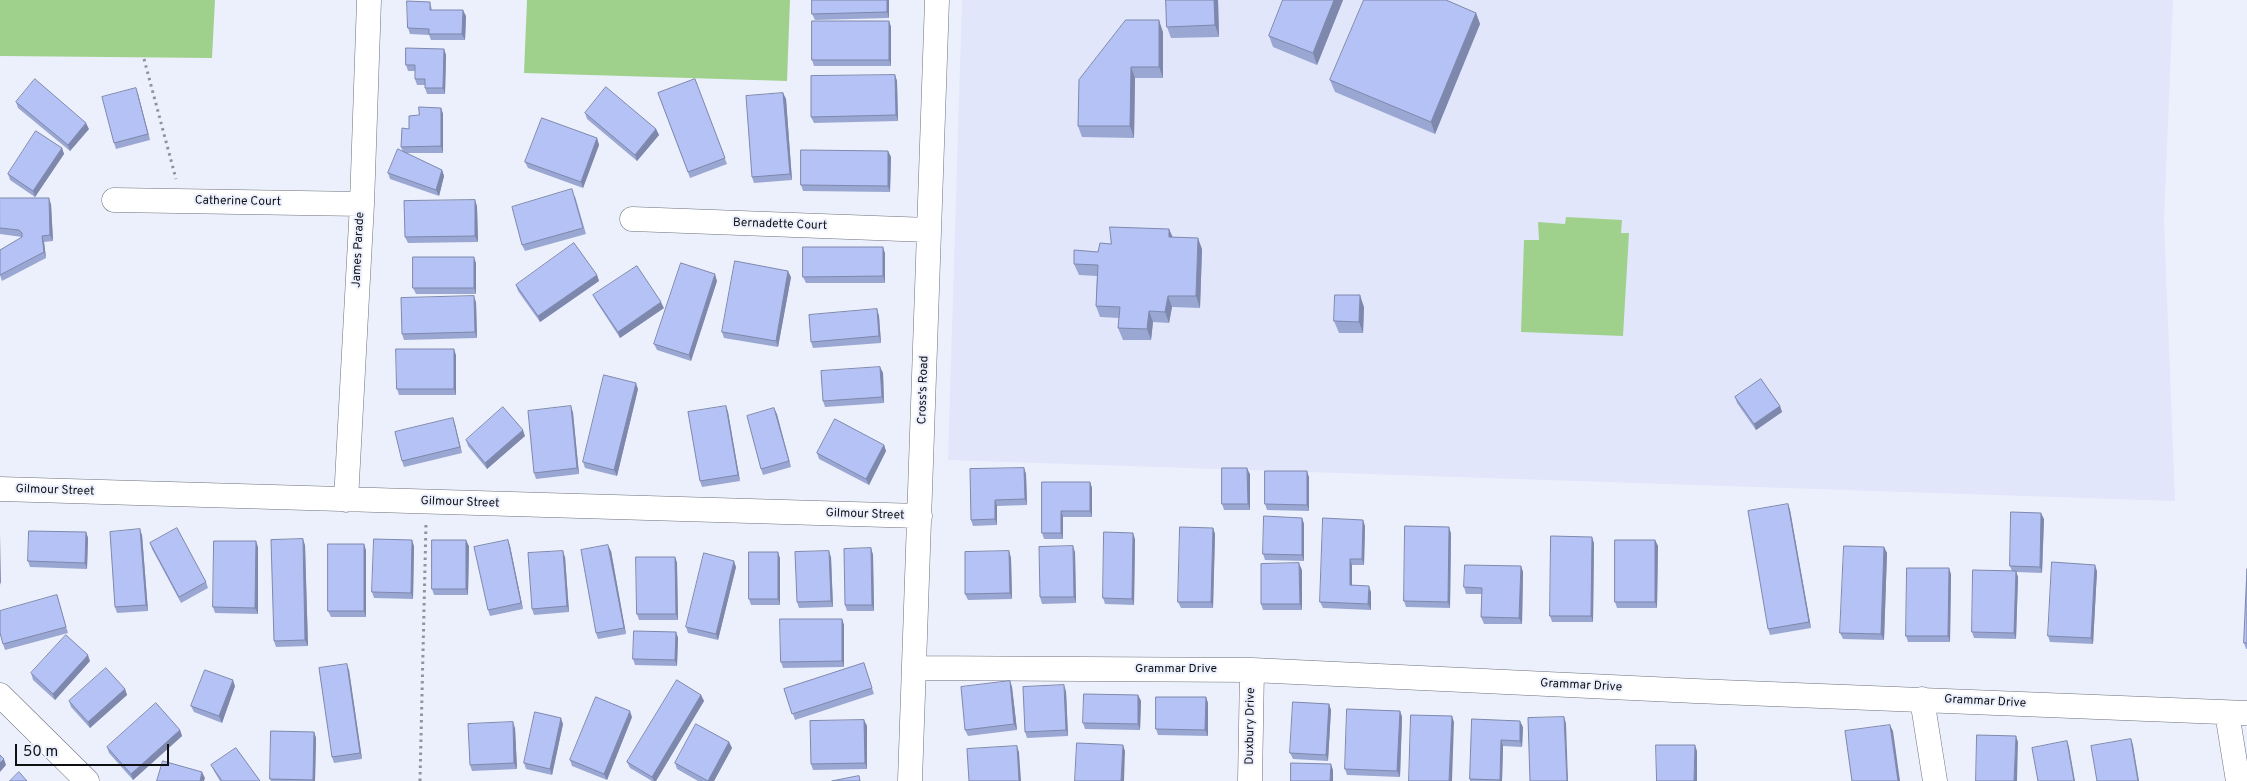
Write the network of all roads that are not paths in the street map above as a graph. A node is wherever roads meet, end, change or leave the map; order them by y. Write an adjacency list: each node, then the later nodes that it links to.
1 (370, 0): 4 (street, James Parade)
2 (937, 0): 6 (street, Cross's Road)
3 (114, 200): 4 (street, Catherine Court)
4 (362, 204): 8 (street, James Parade)
5 (632, 220): 6 (street, Bernadette Court)
6 (929, 230): 9 (street, Cross's Road)
7 (0, 489): 8 (street, Gilmour Street)
8 (346, 500): 9 (street, Gilmour Street)
9 (920, 516): 10 (street, Cross's Road)
10 (914, 668): 11 (street, Grammar Drive); 16 (street, Cross's Road)
11 (1252, 670): 13 (street, Grammar Drive); 17 (street, Duxbury Drive)
12 (0, 695): 15 (street)
13 (1922, 699): 14 (street, Grammar Drive); 18 (street)
14 (2237, 713): 19 (street)
15 (88, 781)
16 (910, 781)
17 (1250, 781)
18 (1935, 781)
19 (2238, 781)

